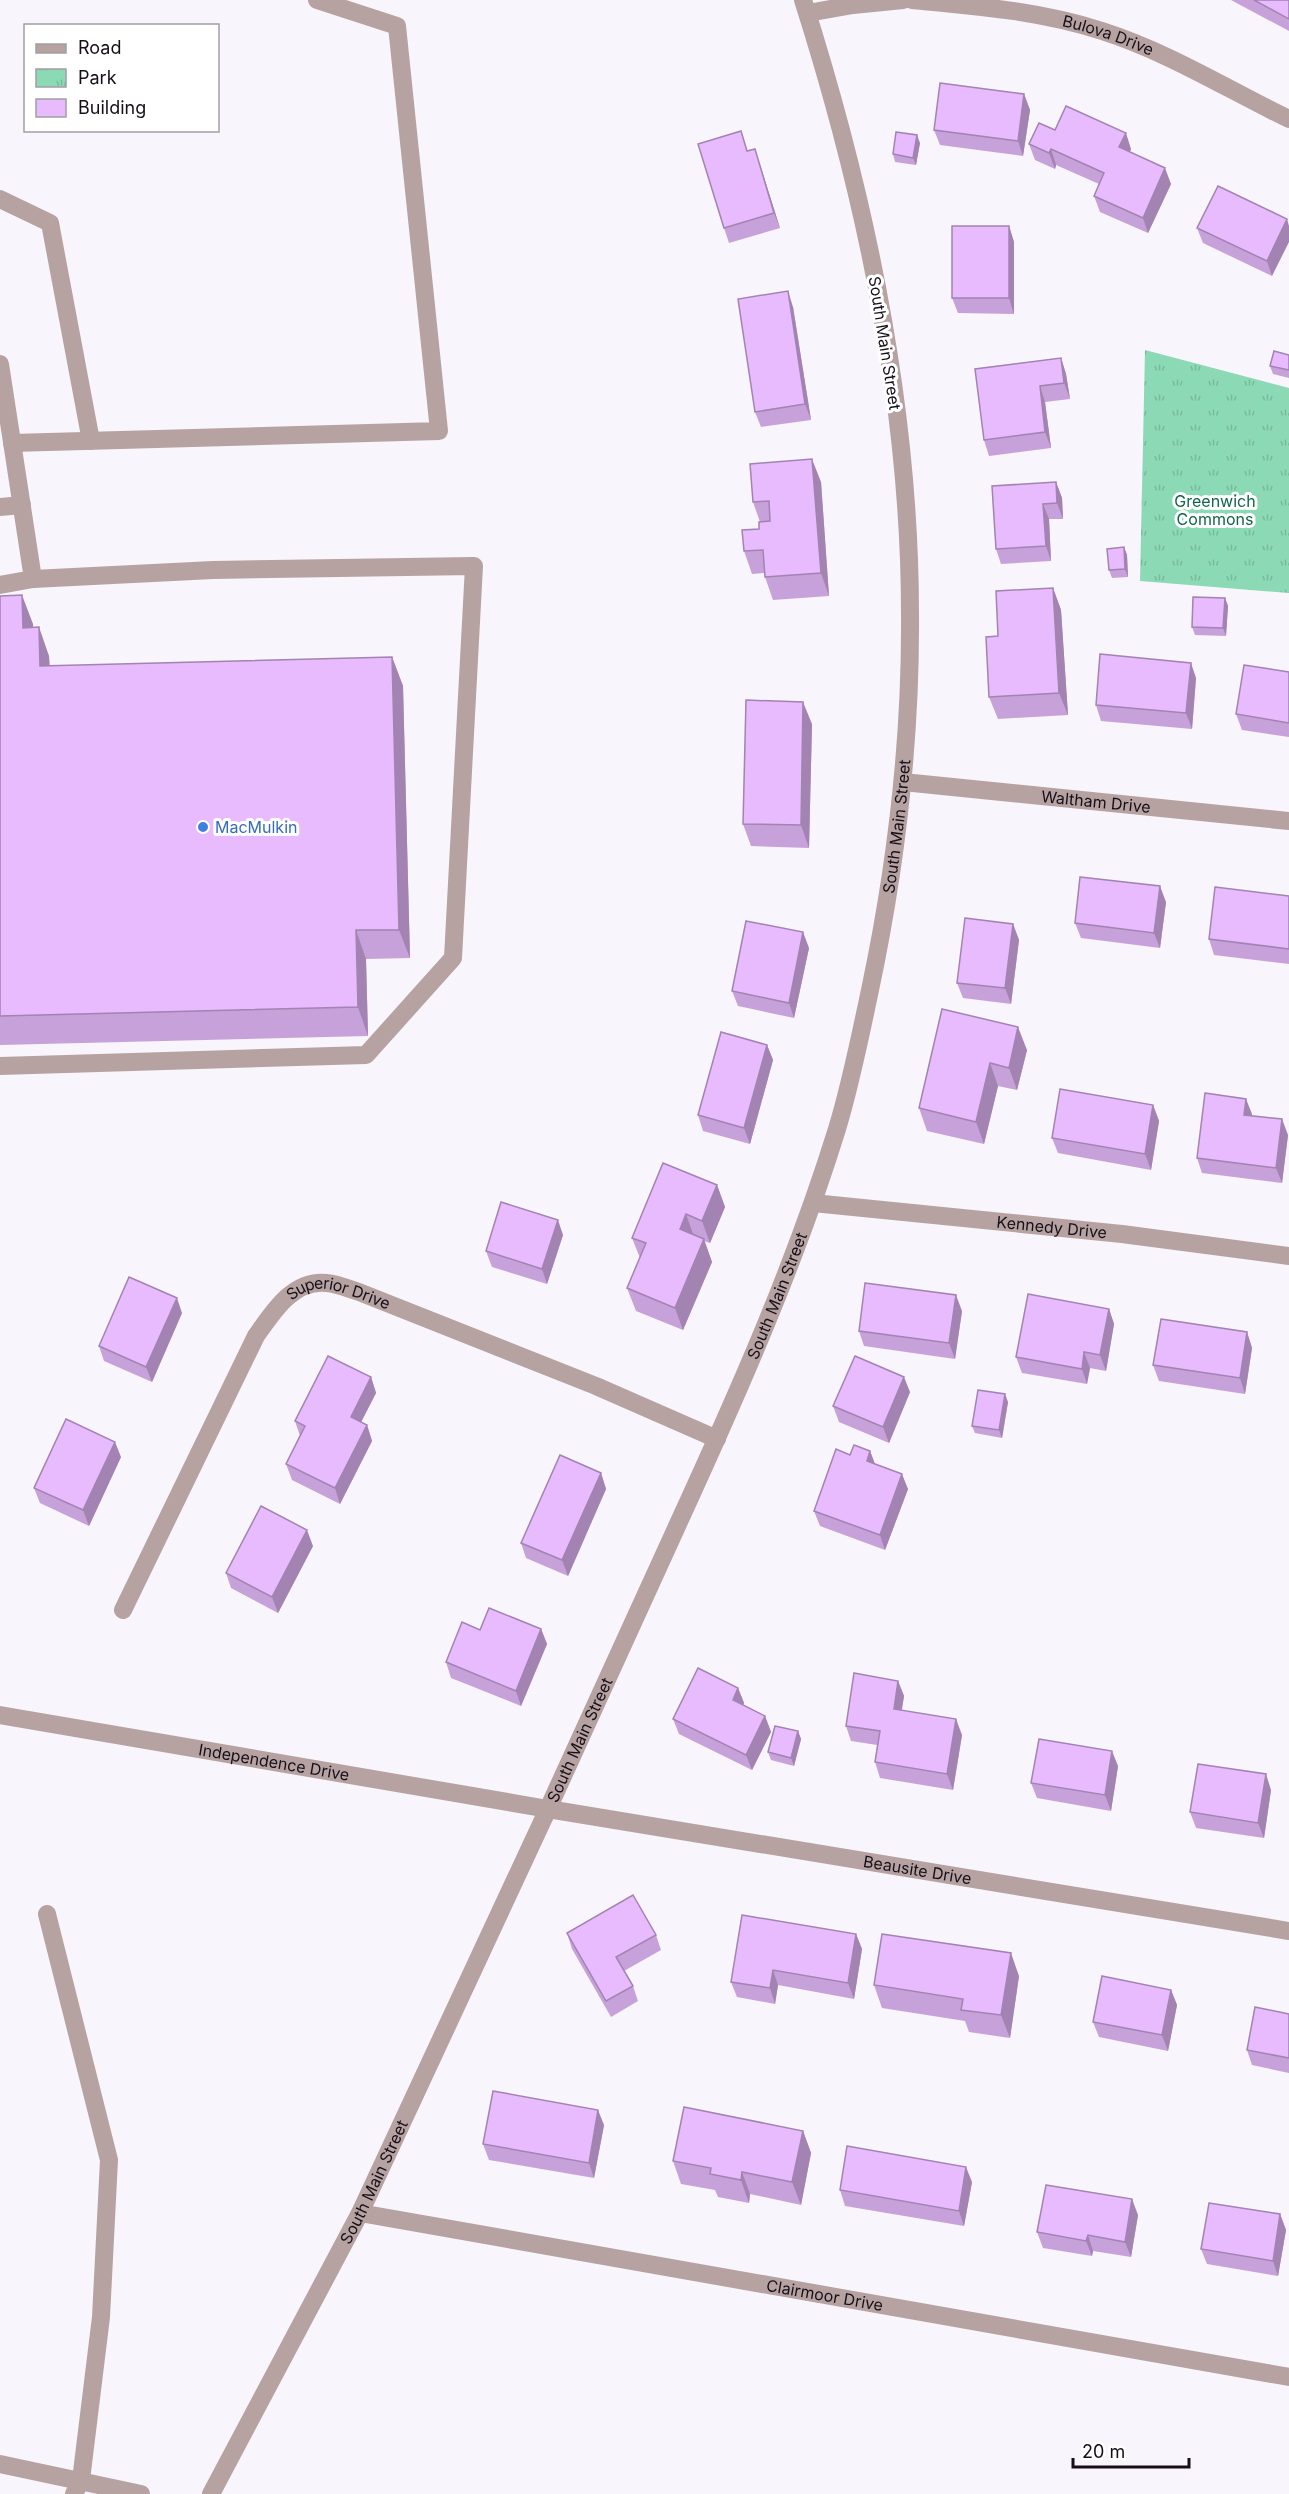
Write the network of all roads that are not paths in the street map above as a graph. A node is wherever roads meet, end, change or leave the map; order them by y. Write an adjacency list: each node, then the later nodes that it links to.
1 (317, 0): 8 (street)
2 (903, 0): 4 (street)
3 (912, 0): 5 (street, Bulova Drive)
4 (805, 7): 14 (street, South Main Street)
5 (1289, 119)
6 (0, 199): 8 (street)
7 (0, 364): 9 (street)
8 (91, 441): 9 (street)
9 (12, 443): 10 (street)
10 (22, 506): 11 (street); 12 (street)
11 (0, 507)
12 (33, 579): 13 (street); 16 (street)
13 (0, 585)
14 (903, 782): 15 (street, Waltham Drive); 17 (street, South Main Street)
15 (1289, 821)
16 (0, 1066)
17 (813, 1203): 18 (street, Kennedy Drive); 19 (street, South Main Street)
18 (1289, 1256)
19 (717, 1439): 20 (street, Superior Drive); 22 (street, South Main Street)
20 (123, 1610)
21 (0, 1715): 22 (street, Independence Drive)
22 (548, 1809): 24 (street, Beausite Drive); 25 (street, South Main Street)
23 (47, 1914): 28 (street)
24 (1289, 1931)
25 (360, 2213): 26 (street, Clairmoor Drive); 30 (street, South Main Street)
26 (1289, 2377)
27 (0, 2464): 28 (street)
28 (77, 2487): 29 (street)
29 (141, 2494)
30 (211, 2494)

